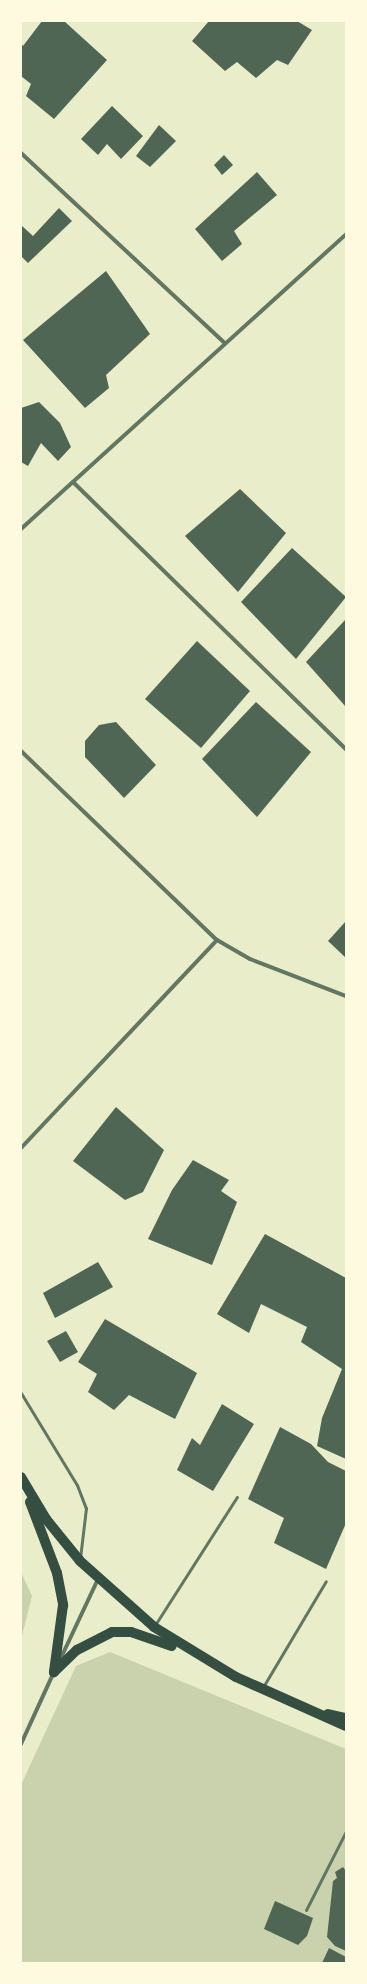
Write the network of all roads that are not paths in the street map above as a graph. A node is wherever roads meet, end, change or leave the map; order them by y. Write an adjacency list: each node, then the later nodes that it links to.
1 (21, 153): 3 (street)
2 (346, 234): 3 (street)
3 (224, 342): 4 (street)
4 (73, 482): 5 (street); 6 (street)
5 (21, 529)
6 (346, 749)
7 (21, 751): 8 (street)
8 (217, 940): 9 (street); 10 (street)
9 (346, 996)
10 (21, 1148)
11 (21, 1393): 14 (lane)
12 (21, 1478): 14 (main road); 19 (main road)
13 (237, 1498): 17 (lane)
14 (80, 1561): 15 (main road)
15 (98, 1580): 17 (main road); 19 (street)
16 (326, 1581): 20 (lane)
17 (154, 1627): 18 (main road)
18 (203, 1660): 19 (main road); 20 (main road)
19 (54, 1672): 24 (street)
20 (263, 1688): 21 (main road)
21 (302, 1709): 22 (main road); 23 (main road)
22 (346, 1718)
23 (346, 1726)
24 (21, 1744)
25 (346, 1831): 26 (lane)
26 (306, 1910)

